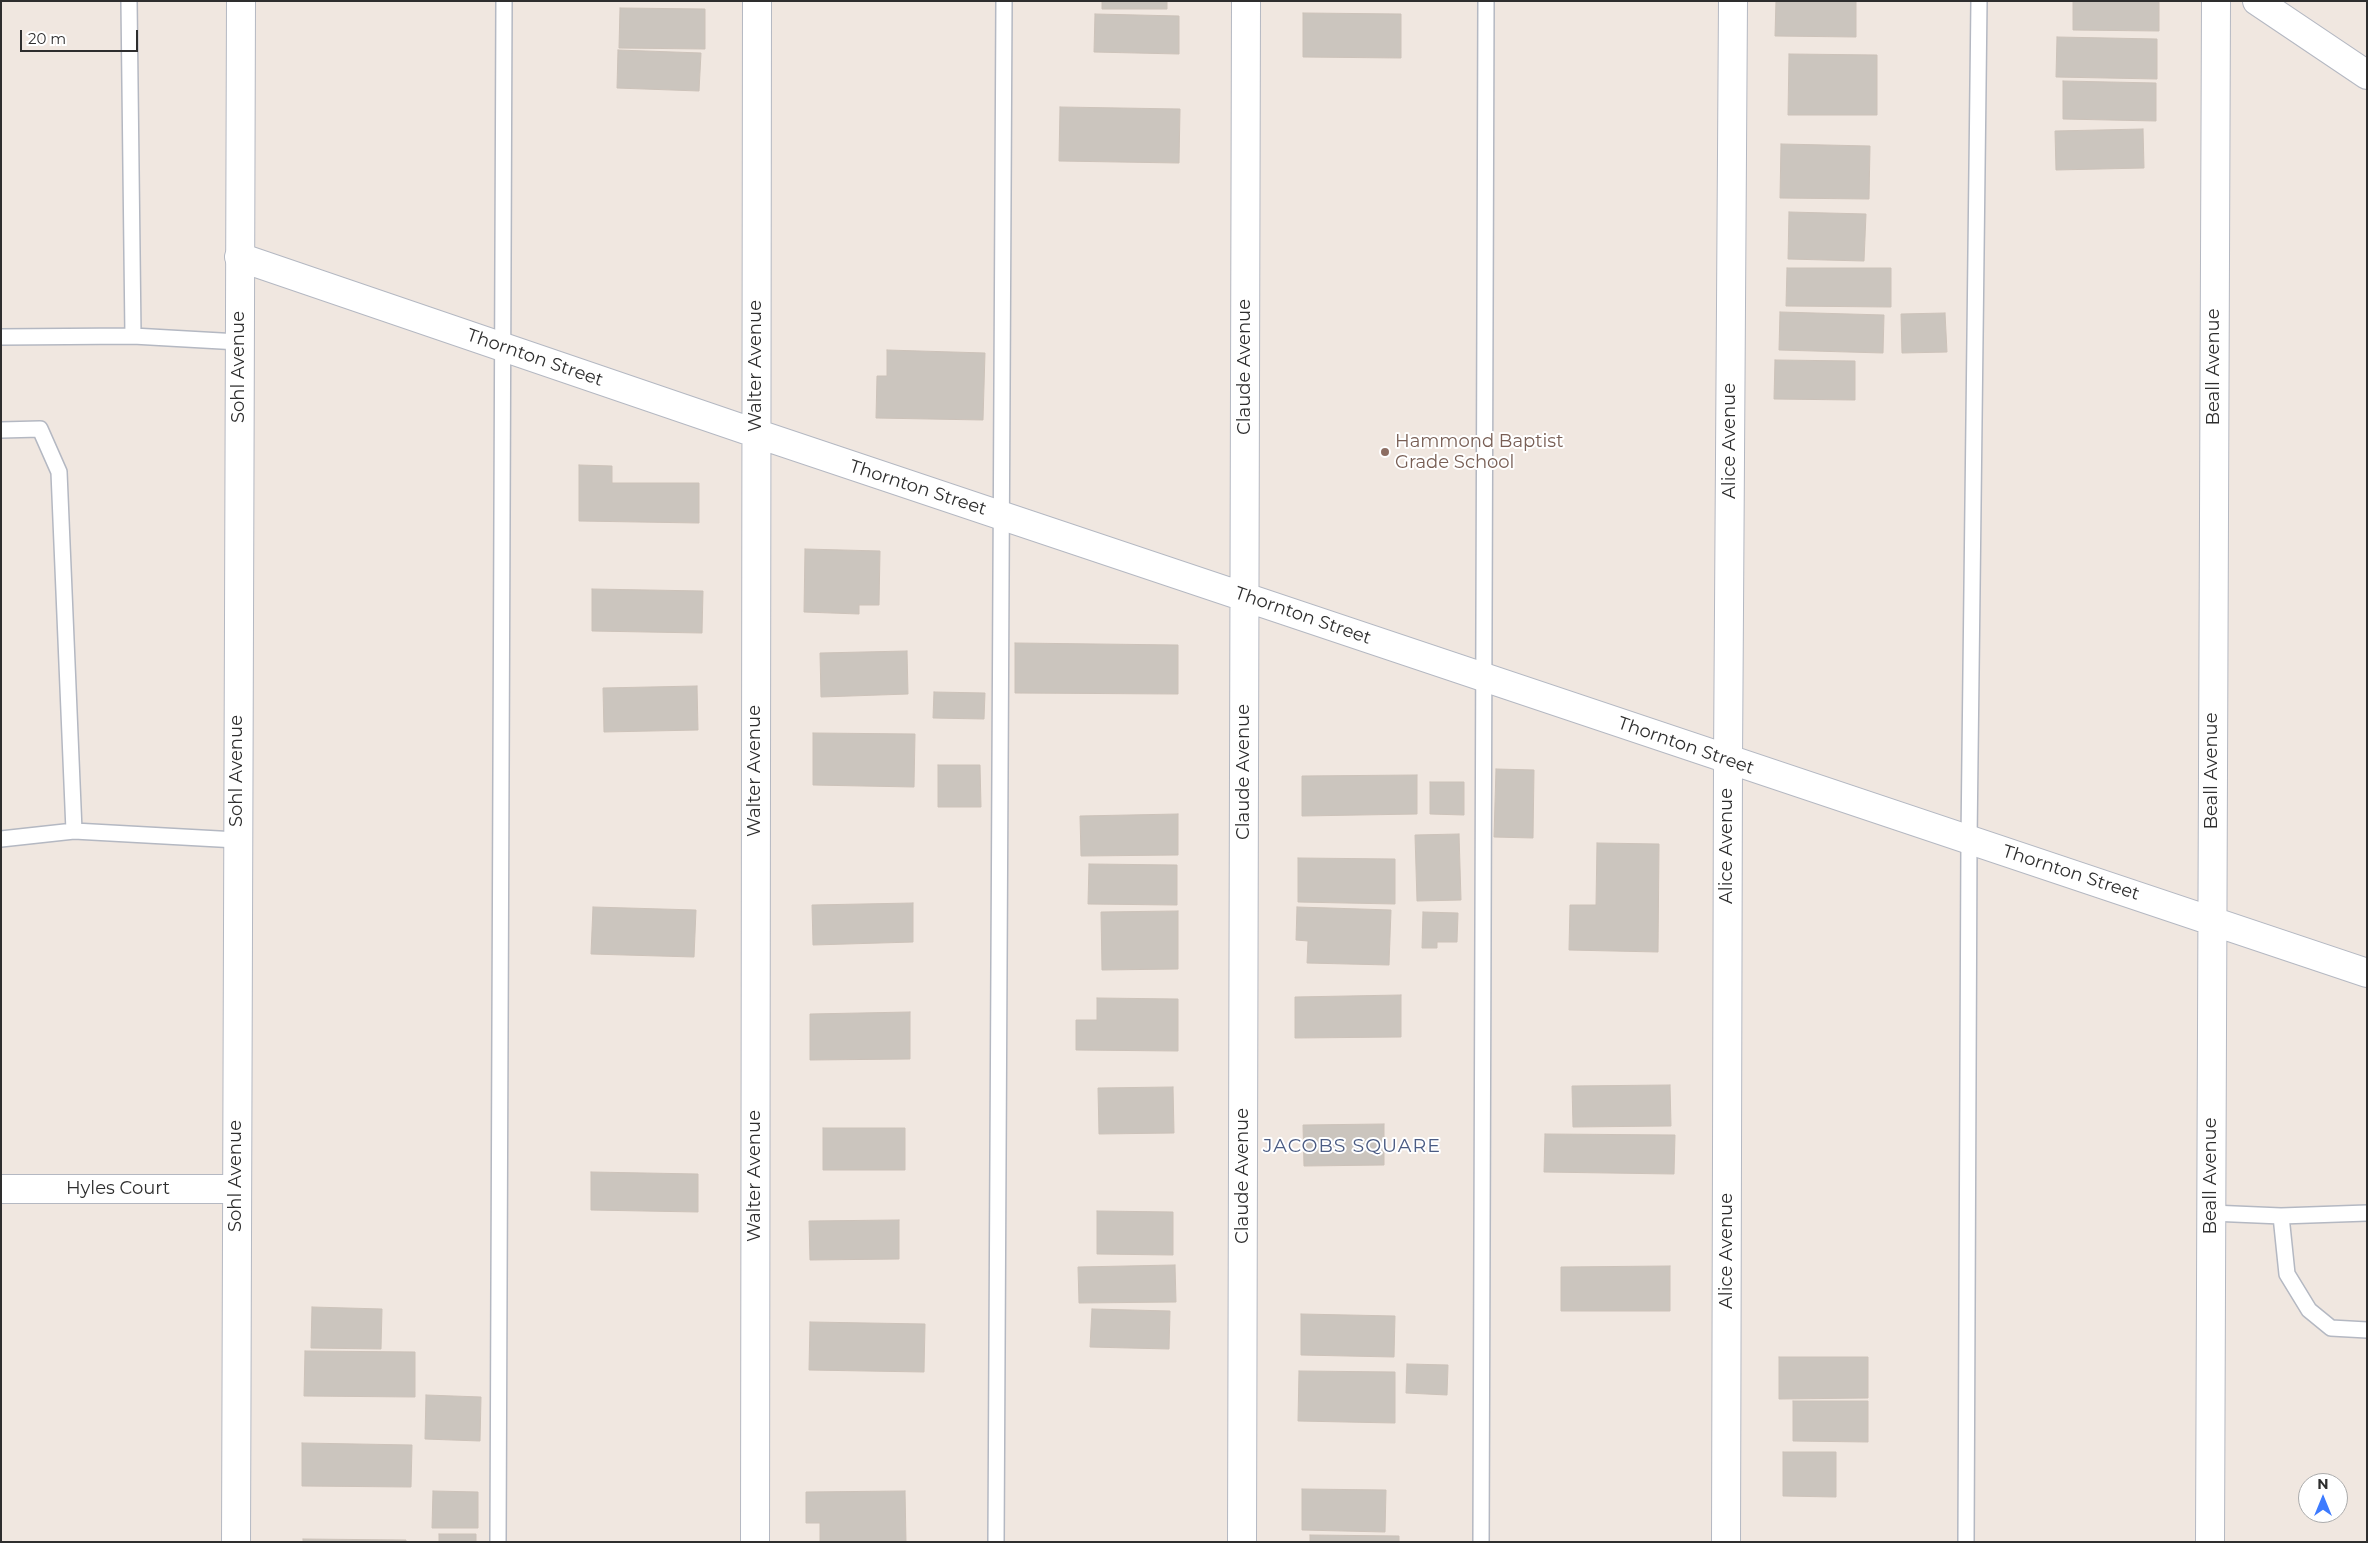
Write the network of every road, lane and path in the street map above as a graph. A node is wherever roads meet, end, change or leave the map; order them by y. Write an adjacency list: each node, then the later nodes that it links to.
1 (129, 1): 14 (lane)
2 (241, 1): 13 (street, Sohl Avenue)
3 (504, 1): 17 (lane)
4 (757, 1): 19 (street, Walter Avenue)
5 (1004, 1): 20 (lane)
6 (1246, 1): 21 (street, Claude Avenue)
7 (1486, 1): 22 (lane)
8 (1733, 1): 23 (street, Alice Avenue)
9 (1979, 1): 27 (lane)
10 (2216, 1): 28 (street, Beall Avenue)
11 (2256, 1): 12 (street)
12 (2367, 75)
13 (239, 257): 16 (street, Sohl Avenue); 17 (street, Thornton Street)
14 (133, 336): 15 (lane); 16 (lane)
15 (1, 337)
16 (239, 342): 26 (street, Sohl Avenue)
17 (502, 347): 19 (street, Thornton Street); 37 (lane)
18 (1, 430): 24 (lane)
19 (755, 433): 20 (street, Thornton Street); 38 (street, Walter Avenue)
20 (1000, 515): 21 (street, Thornton Street); 39 (lane)
21 (1244, 597): 22 (street, Thornton Street); 40 (street, Claude Avenue)
22 (1484, 677): 23 (street, Thornton Street); 41 (lane)
23 (1728, 760): 27 (street, Thornton Street); 42 (street, Alice Avenue)
24 (74, 831): 25 (lane); 26 (lane)
25 (1, 839)
26 (237, 840): 31 (street, Sohl Avenue)
27 (1969, 840): 28 (street, Thornton Street); 43 (lane)
28 (2211, 920): 29 (street, Thornton Street); 32 (street, Beall Avenue)
29 (2367, 973)
30 (1, 1188): 31 (street, Hyles Court)
31 (236, 1189): 36 (street, Sohl Avenue)
32 (2211, 1213): 34 (lane); 44 (street, Beall Avenue)
33 (2367, 1213): 34 (lane)
34 (2281, 1216): 35 (lane)
35 (2367, 1330)
36 (236, 1542)
37 (498, 1542)
38 (755, 1542)
39 (996, 1542)
40 (1242, 1542)
41 (1481, 1542)
42 (1726, 1542)
43 (1966, 1542)
44 (2210, 1542)

